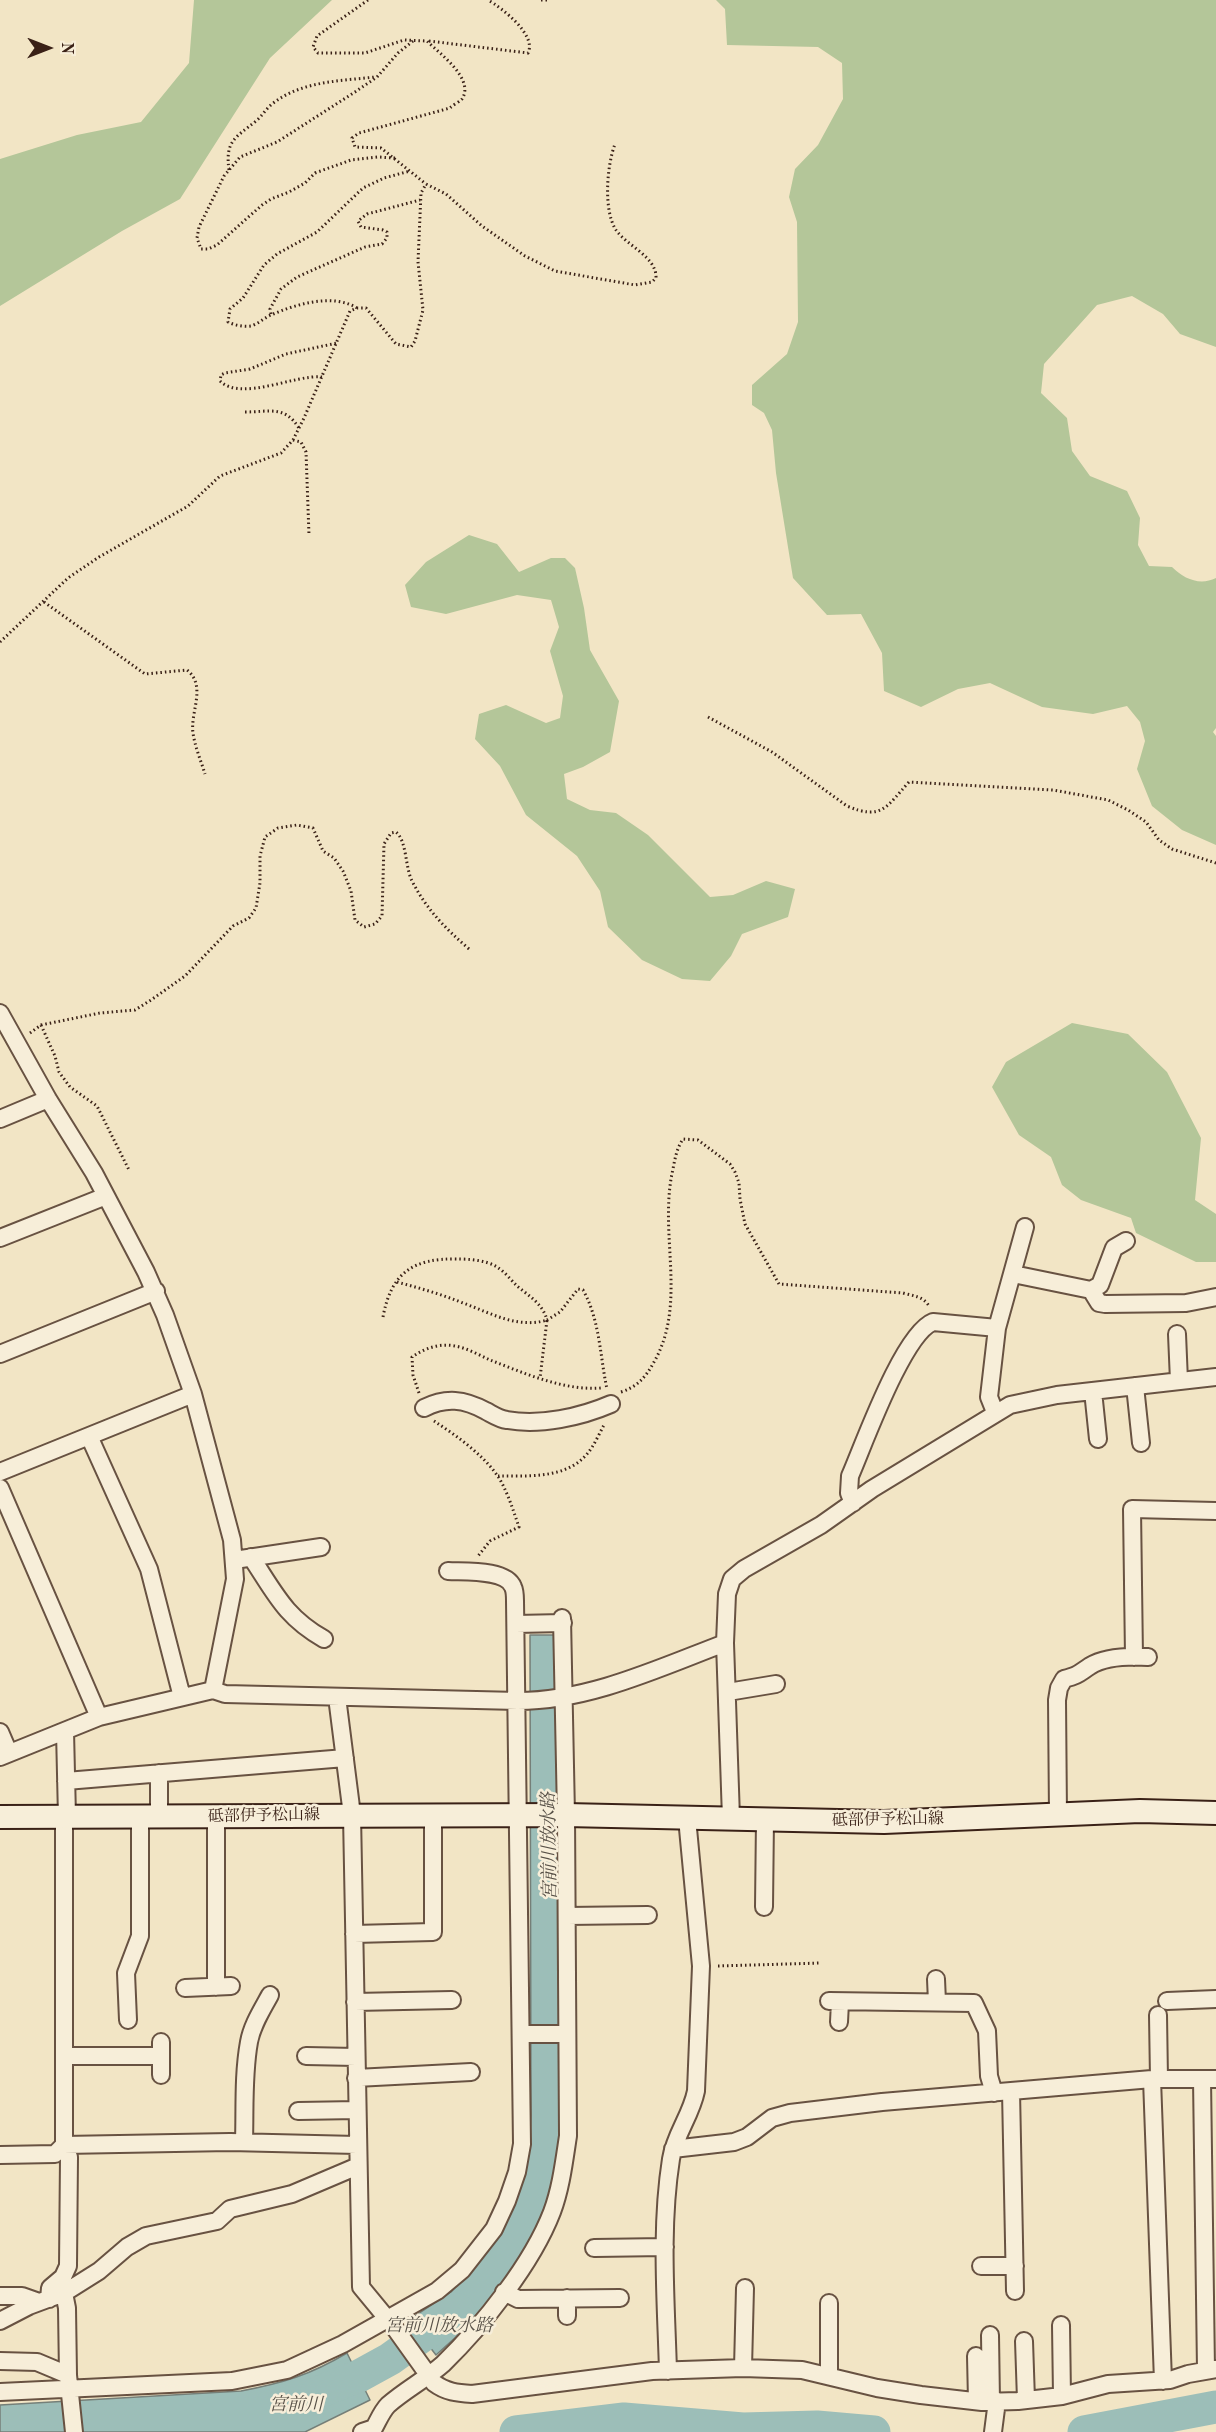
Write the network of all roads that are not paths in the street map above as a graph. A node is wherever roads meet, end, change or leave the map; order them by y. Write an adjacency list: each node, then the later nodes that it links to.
1 (0, 1013): 2 (street)
2 (48, 1099): 3 (street); 4 (street)
3 (0, 1119)
4 (106, 1196): 6 (street); 10 (street)
5 (1025, 1227): 8 (street)
6 (0, 1238)
7 (1126, 1241): 9 (street)
8 (1013, 1274): 9 (street); 12 (street)
9 (1091, 1290): 11 (street)
10 (156, 1291): 14 (street); 19 (street)
11 (1216, 1297)
12 (997, 1328): 22 (street); 28 (street)
13 (1177, 1334): 16 (street)
14 (0, 1354)
15 (1216, 1377): 16 (street)
16 (1179, 1381): 17 (street)
17 (1135, 1386): 18 (street); 25 (street)
18 (1093, 1391): 22 (street); 24 (street)
19 (193, 1394): 23 (street); 32 (street)
20 (611, 1400): 21 (street)
21 (424, 1408)
22 (995, 1412): 28 (street)
23 (89, 1436): 26 (street); 40 (street)
24 (1098, 1439)
25 (1141, 1443)
26 (0, 1472)
27 (0, 1488): 44 (street)
28 (853, 1503): 36 (street)
29 (1216, 1511): 56 (street)
30 (321, 1547): 31 (street)
31 (251, 1557): 32 (street); 35 (street)
32 (234, 1560): 38 (street)
33 (448, 1571): 34 (street)
34 (519, 1624): 42 (street); 43 (street)
35 (324, 1639)
36 (725, 1643): 39 (street); 42 (street)
37 (776, 1684): 39 (street)
38 (213, 1690): 40 (street); 41 (street)
39 (728, 1692): 62 (street)
40 (182, 1697): 44 (street)
41 (337, 1697): 43 (street); 48 (street)
42 (561, 1699): 43 (street); 55 (street)
43 (521, 1701): 54 (street)
44 (99, 1717): 45 (street)
45 (65, 1731): 47 (street); 50 (street)
46 (0, 1732): 47 (street)
47 (4, 1755)
48 (345, 1758): 49 (street); 52 (street)
49 (159, 1773): 50 (street); 59 (street)
50 (66, 1781): 58 (street)
51 (1216, 1813): 56 (main road, 砥部伊予松山線)
52 (352, 1815): 53 (main road, 砥部伊予松山線); 60 (main road, 砥部伊予松山線); 67 (street)
53 (433, 1815): 54 (main road, 砥部伊予松山線); 67 (street)
54 (523, 1815): 55 (main road, 砥部伊予松山線); 77 (street)
55 (563, 1815): 61 (main road, 砥部伊予松山線); 66 (street)
56 (1058, 1815): 63 (main road, 砥部伊予松山線)
57 (0, 1817): 58 (main road, 砥部伊予松山線)
58 (66, 1817): 59 (main road, 砥部伊予松山線); 79 (street)
59 (149, 1817): 60 (main road, 砥部伊予松山線); 75 (street)
60 (216, 1817): 69 (street)
61 (687, 1818): 62 (main road, 砥部伊予松山線); 94 (street)
62 (731, 1818): 63 (main road, 砥部伊予松山線)
63 (765, 1819): 64 (street)
64 (764, 1908)
65 (648, 1915): 66 (street)
66 (567, 1916): 78 (street)
67 (354, 1935): 73 (street)
68 (936, 1979): 74 (street)
69 (185, 1988)
70 (270, 1995): 91 (street)
71 (1216, 1999): 85 (street)
72 (452, 2000): 73 (street)
73 (355, 2002): 81 (street)
74 (937, 2002): 76 (street); 88 (street)
75 (128, 2020)
76 (839, 2022)
77 (525, 2034): 78 (street); 111 (street)
78 (564, 2034): 103 (street)
79 (64, 2056): 83 (street); 92 (street)
80 (306, 2056): 81 (street)
81 (356, 2057): 84 (street)
82 (471, 2072): 84 (street)
83 (161, 2075)
84 (356, 2078): 89 (street)
85 (1156, 2079): 86 (street); 87 (street); 122 (street)
86 (1209, 2079): 118 (street)
87 (1011, 2091): 88 (street); 100 (street)
88 (994, 2093): 94 (street)
89 (357, 2110): 90 (street); 93 (street)
90 (298, 2111)
91 (244, 2142): 92 (street); 93 (street)
92 (64, 2145): 95 (street); 105 (street)
93 (357, 2145): 96 (street)
94 (673, 2149): 97 (street)
95 (0, 2155)
96 (358, 2166): 105 (street); 111 (street)
97 (665, 2247): 98 (street); 119 (street)
98 (594, 2248)
99 (981, 2266): 100 (street)
100 (1015, 2266): 102 (street)
101 (745, 2288): 117 (street)
102 (1015, 2290)
103 (504, 2292): 106 (street); 120 (street)
104 (0, 2296): 105 (street)
105 (50, 2298): 110 (street); 123 (street)
106 (567, 2298): 107 (street); 109 (street)
107 (620, 2298)
108 (829, 2304): 121 (street)
109 (567, 2316)
110 (0, 2320)
111 (391, 2324): 120 (street); 123 (street)
112 (1061, 2325): 125 (street)
113 (990, 2335): 127 (street)
114 (1024, 2341): 126 (street)
115 (976, 2356): 127 (street)
116 (0, 2361): 123 (street)
117 (743, 2368): 119 (street); 121 (street)
118 (1211, 2369): 122 (street)
119 (668, 2371): 120 (street)
120 (425, 2372): 130 (street)
121 (828, 2376): 127 (street)
122 (1162, 2380): 125 (street)
123 (69, 2387): 124 (street); 129 (street)
124 (0, 2392)
125 (1062, 2396): 126 (street)
126 (1026, 2400): 127 (street)
127 (988, 2401): 128 (street)
128 (993, 2429)
129 (74, 2432)
130 (362, 2432)

